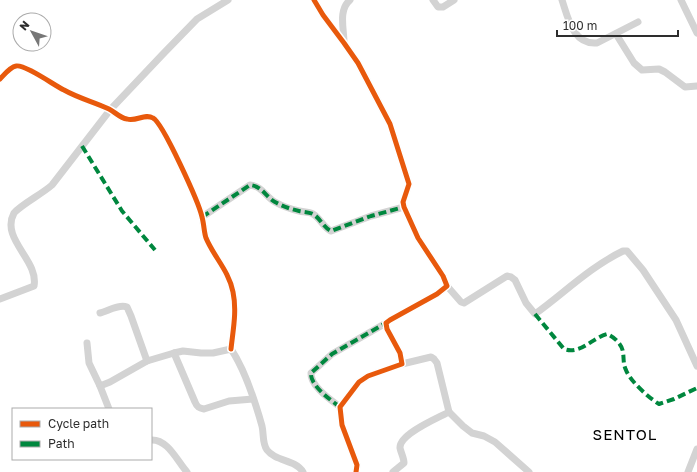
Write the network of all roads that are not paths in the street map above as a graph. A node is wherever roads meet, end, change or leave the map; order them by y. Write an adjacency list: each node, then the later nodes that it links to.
1 (228, 0): 14 (street)
2 (314, 0): 11 (street)
3 (350, 0): 11 (street)
4 (433, 0): 5 (street)
5 (454, 0)
6 (562, 0): 9 (street)
7 (681, 0): 10 (street)
8 (638, 22): 9 (street)
9 (616, 34): 13 (street)
10 (697, 34)
11 (344, 43): 15 (street)
12 (0, 79): 14 (street)
13 (697, 86)
14 (110, 110): 16 (street); 18 (street)
15 (404, 207): 16 (street); 17 (street)
16 (202, 217): 22 (street)
17 (447, 286): 20 (street); 26 (street)
18 (0, 299)
19 (100, 313): 24 (street)
20 (386, 323): 25 (street); 29 (street)
21 (87, 343): 27 (street)
22 (231, 349): 23 (street); 28 (street)
23 (174, 353): 24 (street); 28 (street)
24 (147, 361): 27 (street)
25 (402, 364): 29 (street); 31 (street)
26 (697, 366)
27 (100, 386): 30 (street)
28 (253, 399): 34 (street)
29 (340, 407): 36 (street)
30 (109, 408)
31 (449, 412): 37 (street); 38 (street)
32 (152, 440): 35 (street)
33 (697, 449): 39 (street)
34 (300, 471)
35 (186, 472)
36 (356, 472)
37 (393, 472)
38 (529, 472)
39 (688, 472)

